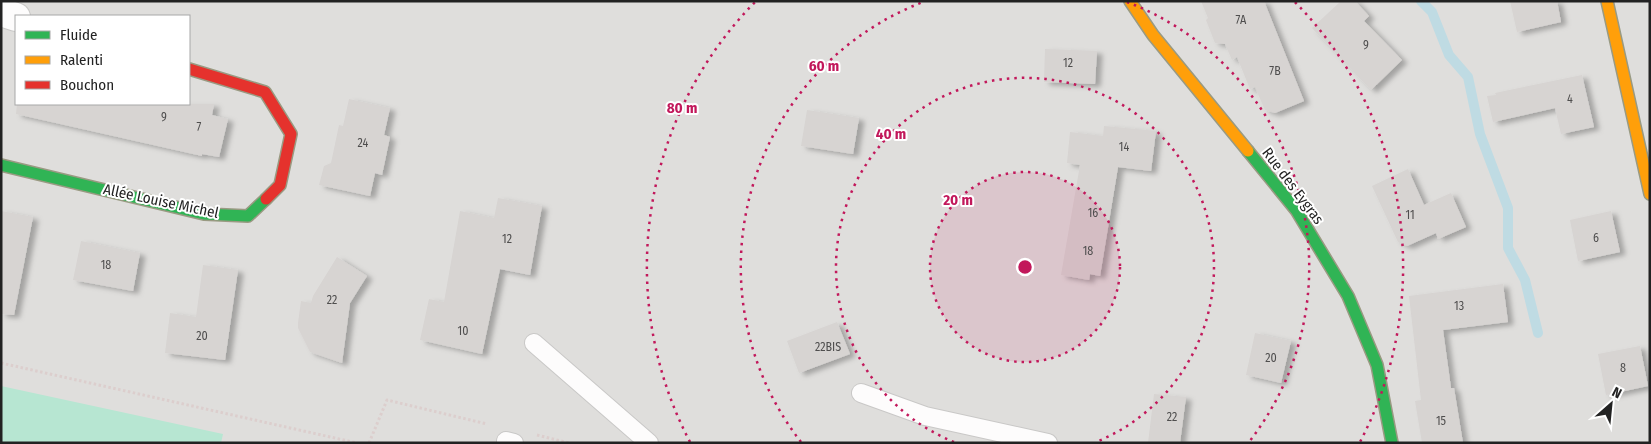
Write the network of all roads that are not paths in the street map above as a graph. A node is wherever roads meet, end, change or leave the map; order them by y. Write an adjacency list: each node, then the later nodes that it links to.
1 (1130, 1): 12 (street, Rue des Eygras)
2 (1607, 1): 7 (street)
3 (1, 12): 4 (street)
4 (15, 17)
5 (190, 69): 6 (street, Allée Louise Michel)
6 (1, 165)
7 (1650, 194)
8 (534, 343): 10 (lane)
9 (860, 394): 11 (lane)
10 (649, 443)
11 (1048, 443)
12 (1392, 443)

